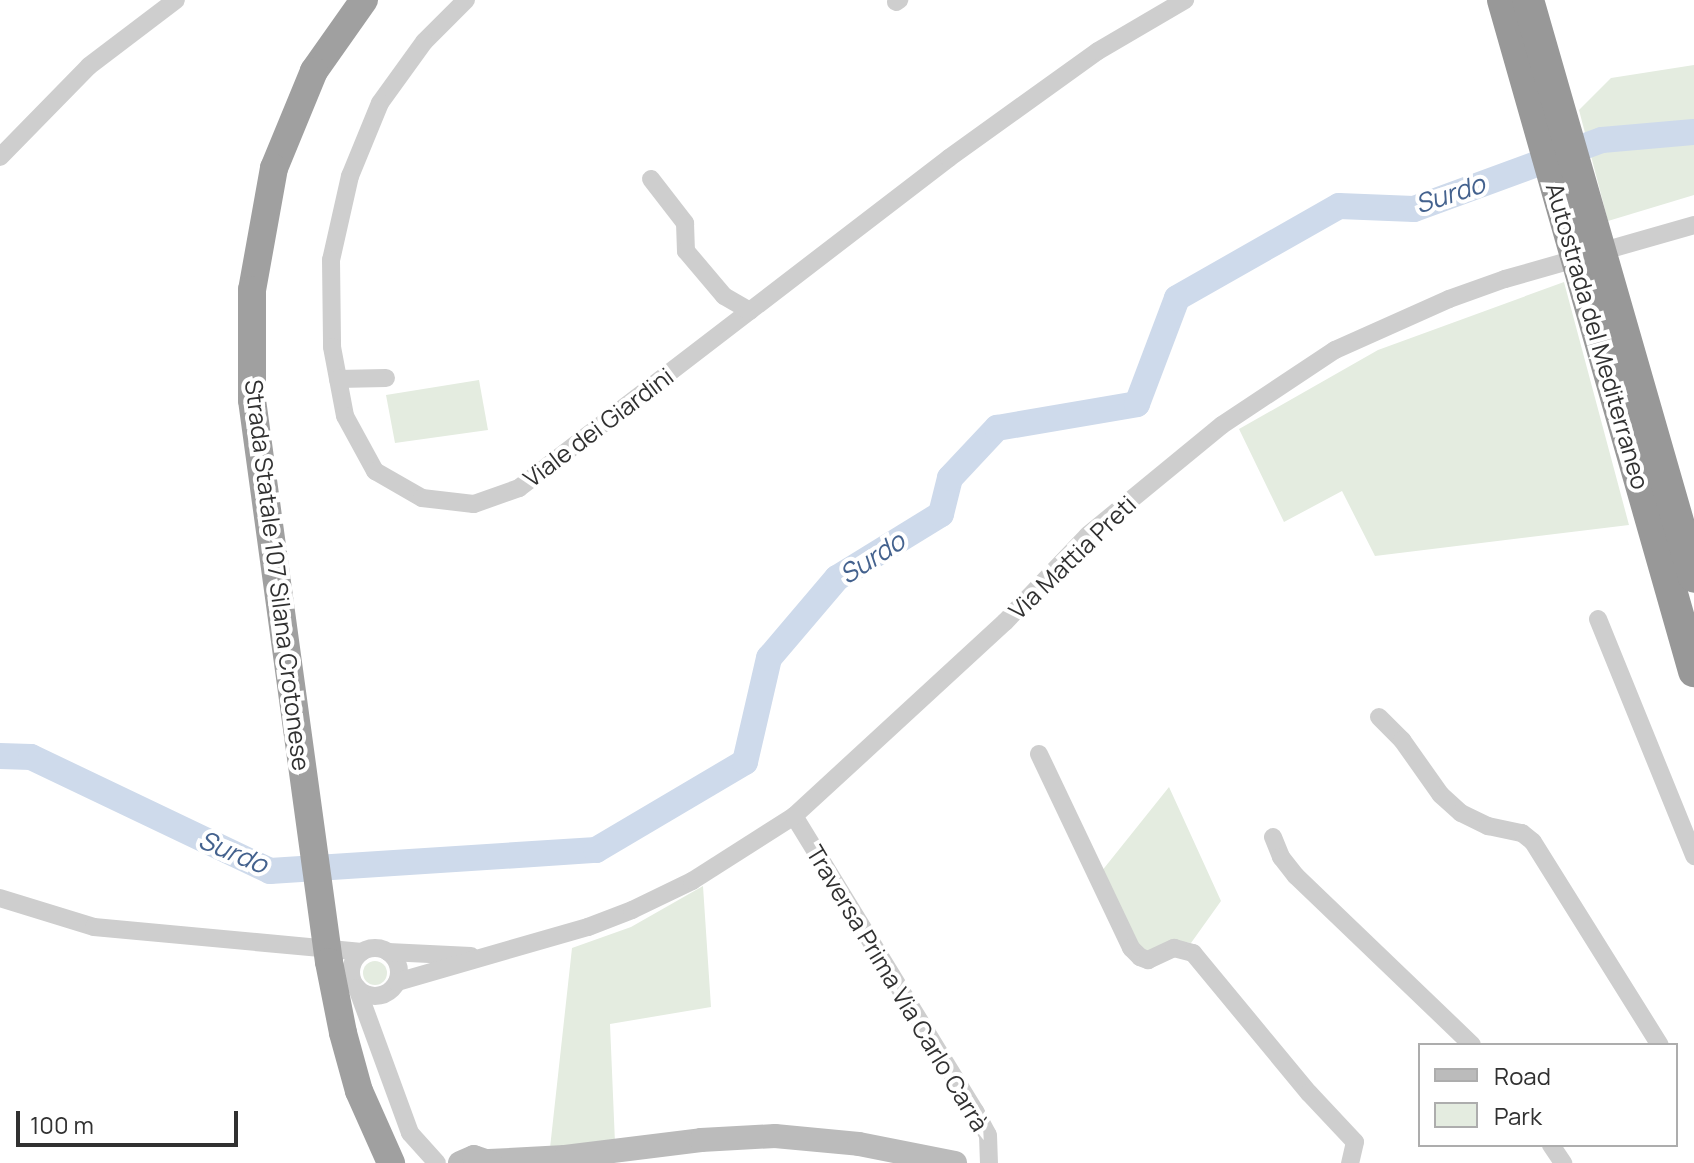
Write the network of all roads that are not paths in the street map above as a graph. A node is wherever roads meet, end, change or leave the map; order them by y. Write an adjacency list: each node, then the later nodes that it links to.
1 (176, 0): 8 (street)
2 (364, 0): 37 (highway, Strada Statale 107 Silana Crotonese)
3 (466, 0): 14 (street, Viale dei Giardini)
4 (1185, 0): 12 (street, Viale dei Giardini)
5 (1503, 0): 7 (highway, Autostrada del Mediterraneo)
6 (1528, 0): 7 (highway, Autostrada del Mediterraneo)
7 (1542, 98): 11 (highway, Autostrada del Mediterraneo)
8 (0, 157)
9 (651, 179): 12 (street)
10 (1694, 225): 20 (street, Via Mattia Preti)
11 (1600, 296): 15 (highway, Autostrada del Mediterraneo); 17 (highway, Autostrada del Mediterraneo)
12 (750, 311): 14 (street, Viale dei Giardini)
13 (386, 378): 14 (street)
14 (338, 379)
15 (1694, 577)
16 (1598, 619): 22 (street)
17 (1694, 671)
18 (1379, 717): 33 (street)
19 (1039, 754): 42 (street)
20 (794, 816): 27 (street, Via Mattia Preti); 41 (street, Traversa Prima Via Carlo Carrà)
21 (1273, 837): 32 (street)
22 (1694, 856)
23 (0, 898): 24 (street)
24 (278, 943): 25 (street, Via Mattia Preti); 28 (street)
25 (362, 952): 26 (street, Via Mattia Preti); 28 (street)
26 (388, 952): 27 (street, Via Mattia Preti); 29 (street)
27 (490, 957): 29 (street, Via Mattia Preti)
28 (351, 969): 30 (street)
29 (395, 985): 30 (street, Via Mattia Preti); 31 (street)
30 (357, 988): 31 (street)
31 (378, 1039): 34 (street)
32 (1470, 1043)
33 (1659, 1043)
34 (410, 1133): 36 (street); 38 (street); 39 (street)
35 (557, 1160): 36 (main road); 40 (main road)
36 (477, 1161)
37 (391, 1163)
38 (412, 1163)
39 (437, 1163)
40 (955, 1163)
41 (989, 1163)
42 (1350, 1163)

